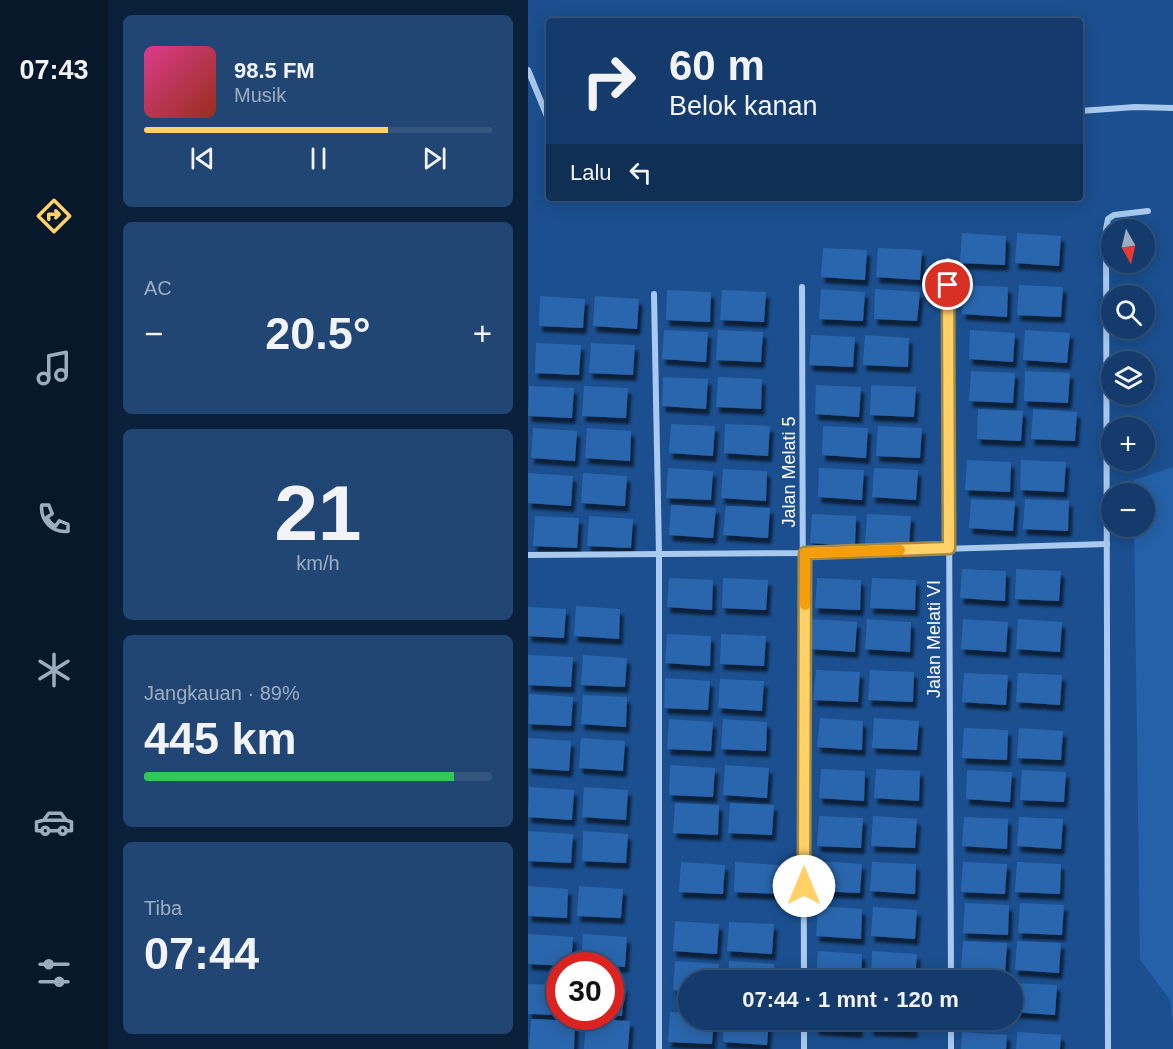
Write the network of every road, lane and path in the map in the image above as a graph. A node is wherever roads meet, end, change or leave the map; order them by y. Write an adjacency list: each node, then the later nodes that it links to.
1 (528, 70): 4 (street)
2 (1173, 108): 3 (street)
3 (1083, 111)
4 (546, 114)
5 (1148, 211): 9 (street)
6 (948, 261): 10 (street, Jalan Melati VI)
7 (802, 286): 11 (street, Jalan Melati 5)
8 (654, 294): 12 (street)
9 (1107, 544): 10 (street); 21 (street)
10 (949, 548): 11 (street); 15 (street, Jalan Melati VI)
11 (805, 553): 12 (street); 14 (street, Jalan Melati 5)
12 (659, 554): 13 (street); 18 (street)
13 (528, 555)
14 (804, 970)
15 (951, 970)
16 (804, 1030): 19 (street)
17 (951, 1030): 20 (street)
18 (659, 1049)
19 (804, 1049)
20 (951, 1049)
21 (1108, 1049)

